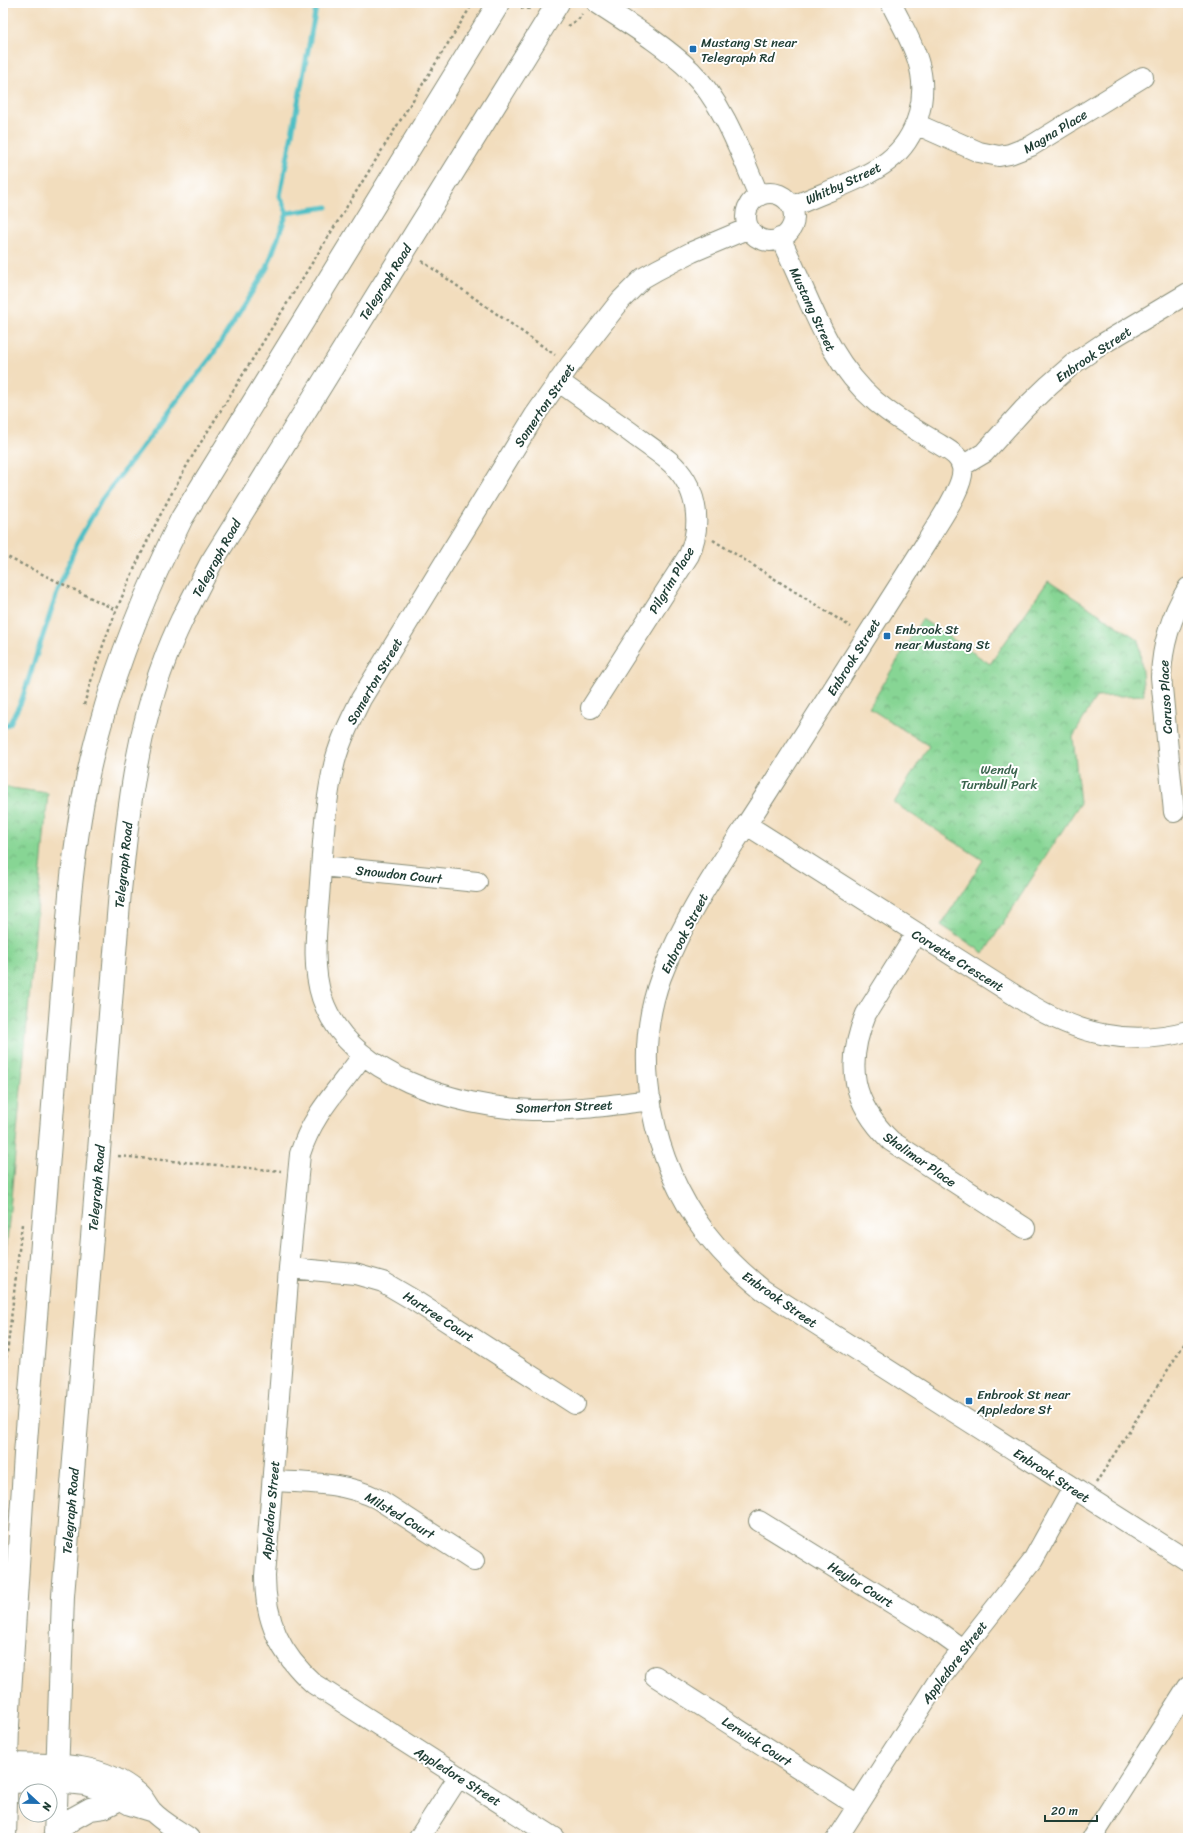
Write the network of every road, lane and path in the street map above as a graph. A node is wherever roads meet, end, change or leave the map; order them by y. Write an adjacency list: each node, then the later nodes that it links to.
1 (499, 3): 44 (main road)
2 (558, 3): 45 (main road, Telegraph Road)
3 (597, 3): 7 (street)
4 (891, 3): 6 (street, Whitby Street)
5 (1143, 77): 6 (street, Magna Place)
6 (916, 124): 8 (street, Whitby Street)
7 (759, 196): 8 (street); 9 (street)
8 (792, 207): 10 (street)
9 (749, 228): 10 (street); 13 (street, Somerton Street)
10 (780, 238): 15 (street, Mustang Street)
11 (421, 260): 13 (path)
12 (1188, 293): 15 (street, Enbrook Street)
13 (570, 365): 14 (street, Somerton Street)
14 (558, 381): 16 (street, Pilgrim Place); 24 (street, Somerton Street)
15 (962, 466): 20 (street, Enbrook Street)
16 (696, 532): 20 (path); 21 (street, Pilgrim Place)
17 (3, 555): 19 (path)
18 (1188, 590): 22 (street, Caruso Place)
19 (116, 610)
20 (866, 636): 23 (street, Enbrook Street)
21 (591, 708)
22 (1174, 812)
23 (747, 826): 26 (street, Corvette Crescent); 29 (street, Enbrook Street)
24 (322, 866): 25 (street, Snowdon Court); 28 (street, Somerton Street)
25 (477, 882)
26 (916, 934): 27 (street, Corvette Crescent); 32 (street, Shalimar Place)
27 (1188, 1031)
28 (363, 1055): 29 (street, Somerton Street); 31 (street, Appledore Street)
29 (651, 1100): 37 (street, Enbrook Street)
30 (118, 1156): 31 (path)
31 (298, 1172): 33 (street, Appledore Street)
32 (1025, 1228)
33 (290, 1268): 35 (street, Hartree Court); 36 (street, Appledore Street)
34 (1188, 1338): 37 (path)
35 (574, 1404)
36 (273, 1481): 39 (street, Milsted Court); 46 (street, Appledore Street)
37 (1080, 1493): 40 (street, Enbrook Street); 41 (street, Appledore Street)
38 (759, 1520): 41 (street, Heylor Court)
39 (474, 1561)
40 (1188, 1561)
41 (962, 1649): 48 (street, Appledore Street)
42 (655, 1676): 48 (street, Lerwick Court)
43 (1188, 1687): 56 (street)
44 (5, 1773): 45 (street); 51 (main road)
45 (56, 1773): 47 (street); 49 (street); 50 (main road, Telegraph Road)
46 (459, 1776): 53 (street); 54 (street, Appledore Street)
47 (120, 1799): 49 (street); 50 (main road)
48 (858, 1806): 55 (street, Appledore Street)
49 (153, 1812): 52 (street)
50 (55, 1835)
51 (5, 1838)
52 (189, 1838)
53 (419, 1838)
54 (555, 1838)
55 (838, 1838)
56 (1092, 1838)

